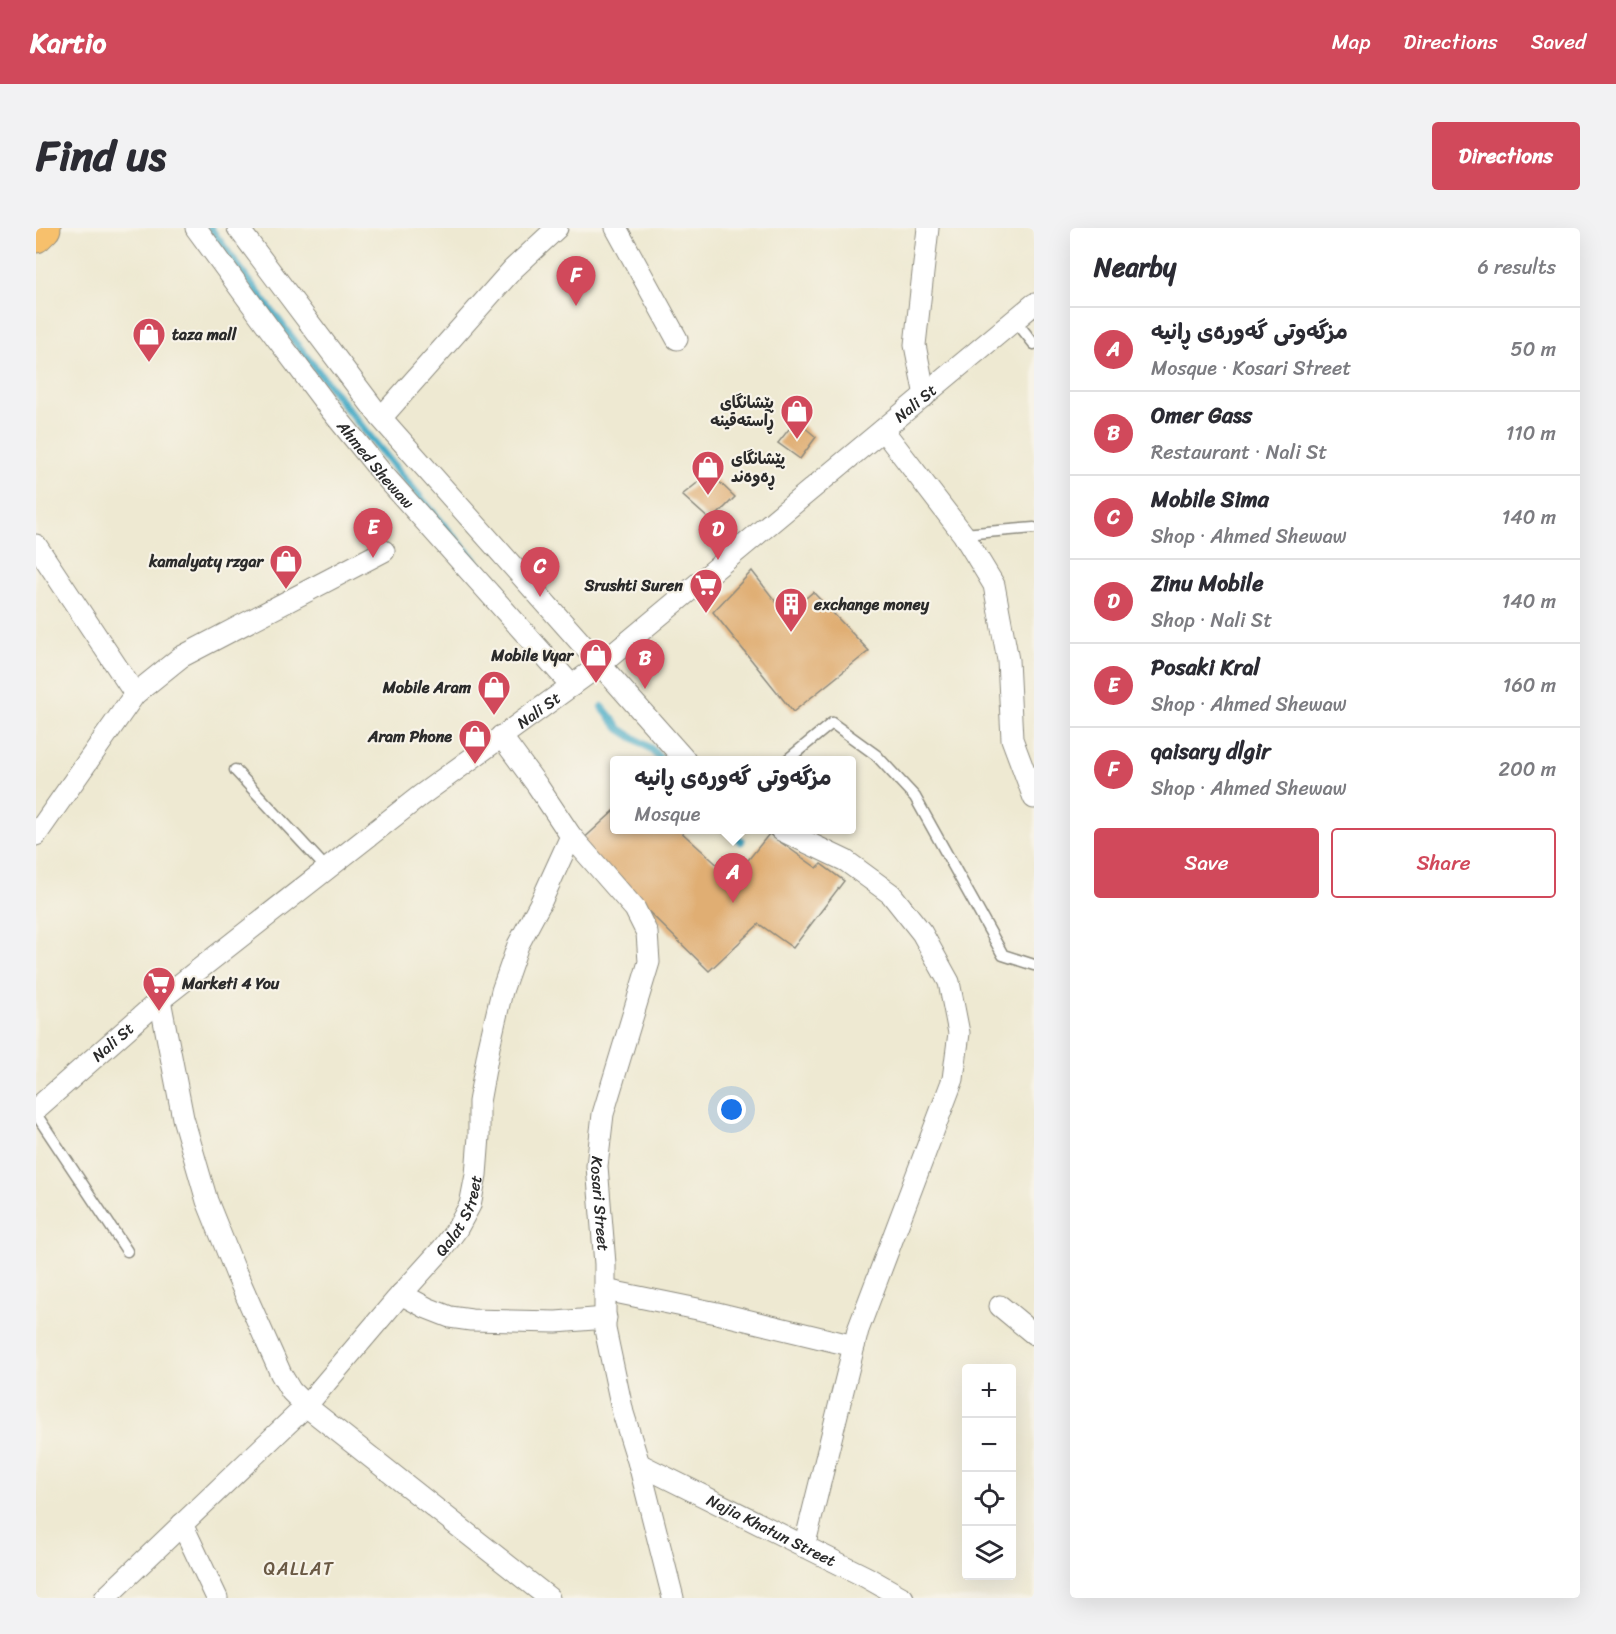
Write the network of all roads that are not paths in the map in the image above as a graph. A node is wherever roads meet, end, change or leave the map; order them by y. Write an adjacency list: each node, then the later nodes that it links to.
1 (44, 228): 7 (highway)
2 (196, 228): 20 (street, Ahmed Shewaw)
3 (238, 228): 13 (street, Ahmed Shewaw)
4 (557, 228): 13 (street)
5 (616, 228): 10 (street)
6 (928, 228): 12 (street)
7 (36, 237)
8 (1034, 304): 9 (street, Nali St)
9 (1015, 320): 11 (lane); 12 (street, Nali St)
10 (677, 339)
11 (1034, 344)
12 (925, 396): 14 (street, Nali St)
13 (381, 418): 19 (street, Ahmed Shewaw)
14 (883, 430): 16 (street); 19 (street, Nali St)
15 (1034, 528): 16 (lane)
16 (963, 534): 26 (street)
17 (36, 544): 21 (street)
18 (384, 551): 21 (street)
19 (600, 665): 20 (street, Nali St); 23 (street, Ahmed Shewaw)
20 (572, 686): 22 (street, Nali St)
21 (135, 694): 28 (street)
22 (501, 736): 29 (street); 30 (street, Nali St)
23 (682, 756)
24 (792, 756): 31 (lane)
25 (235, 770): 30 (lane)
26 (1034, 798)
27 (789, 834): 41 (street)
28 (36, 835)
29 (571, 836): 36 (street, Kosari Street); 37 (street, Qalat Street)
30 (327, 869): 32 (street, Nali St)
31 (1034, 965)
32 (160, 1000): 33 (street, Nali St); 42 (street)
33 (36, 1109)
34 (36, 1114): 35 (lane)
35 (127, 1251)
36 (605, 1290): 39 (street, Kosari Street); 41 (street)
37 (402, 1294): 39 (street); 42 (street, Qalat Street)
38 (1000, 1306): 40 (street)
39 (606, 1318): 43 (street, Kosari Street)
40 (1034, 1334)
41 (854, 1346): 45 (street)
42 (306, 1406): 44 (street, Qalat Street); 49 (street)
43 (639, 1464): 45 (street, Najia Khatun Street); 46 (street, Kosari Street)
44 (182, 1524): 47 (street, Qalat Street); 48 (street)
45 (804, 1547): 50 (street, Najia Khatun Street)
46 (667, 1597)
47 (105, 1598)
48 (217, 1598)
49 (549, 1598)
50 (903, 1598)

